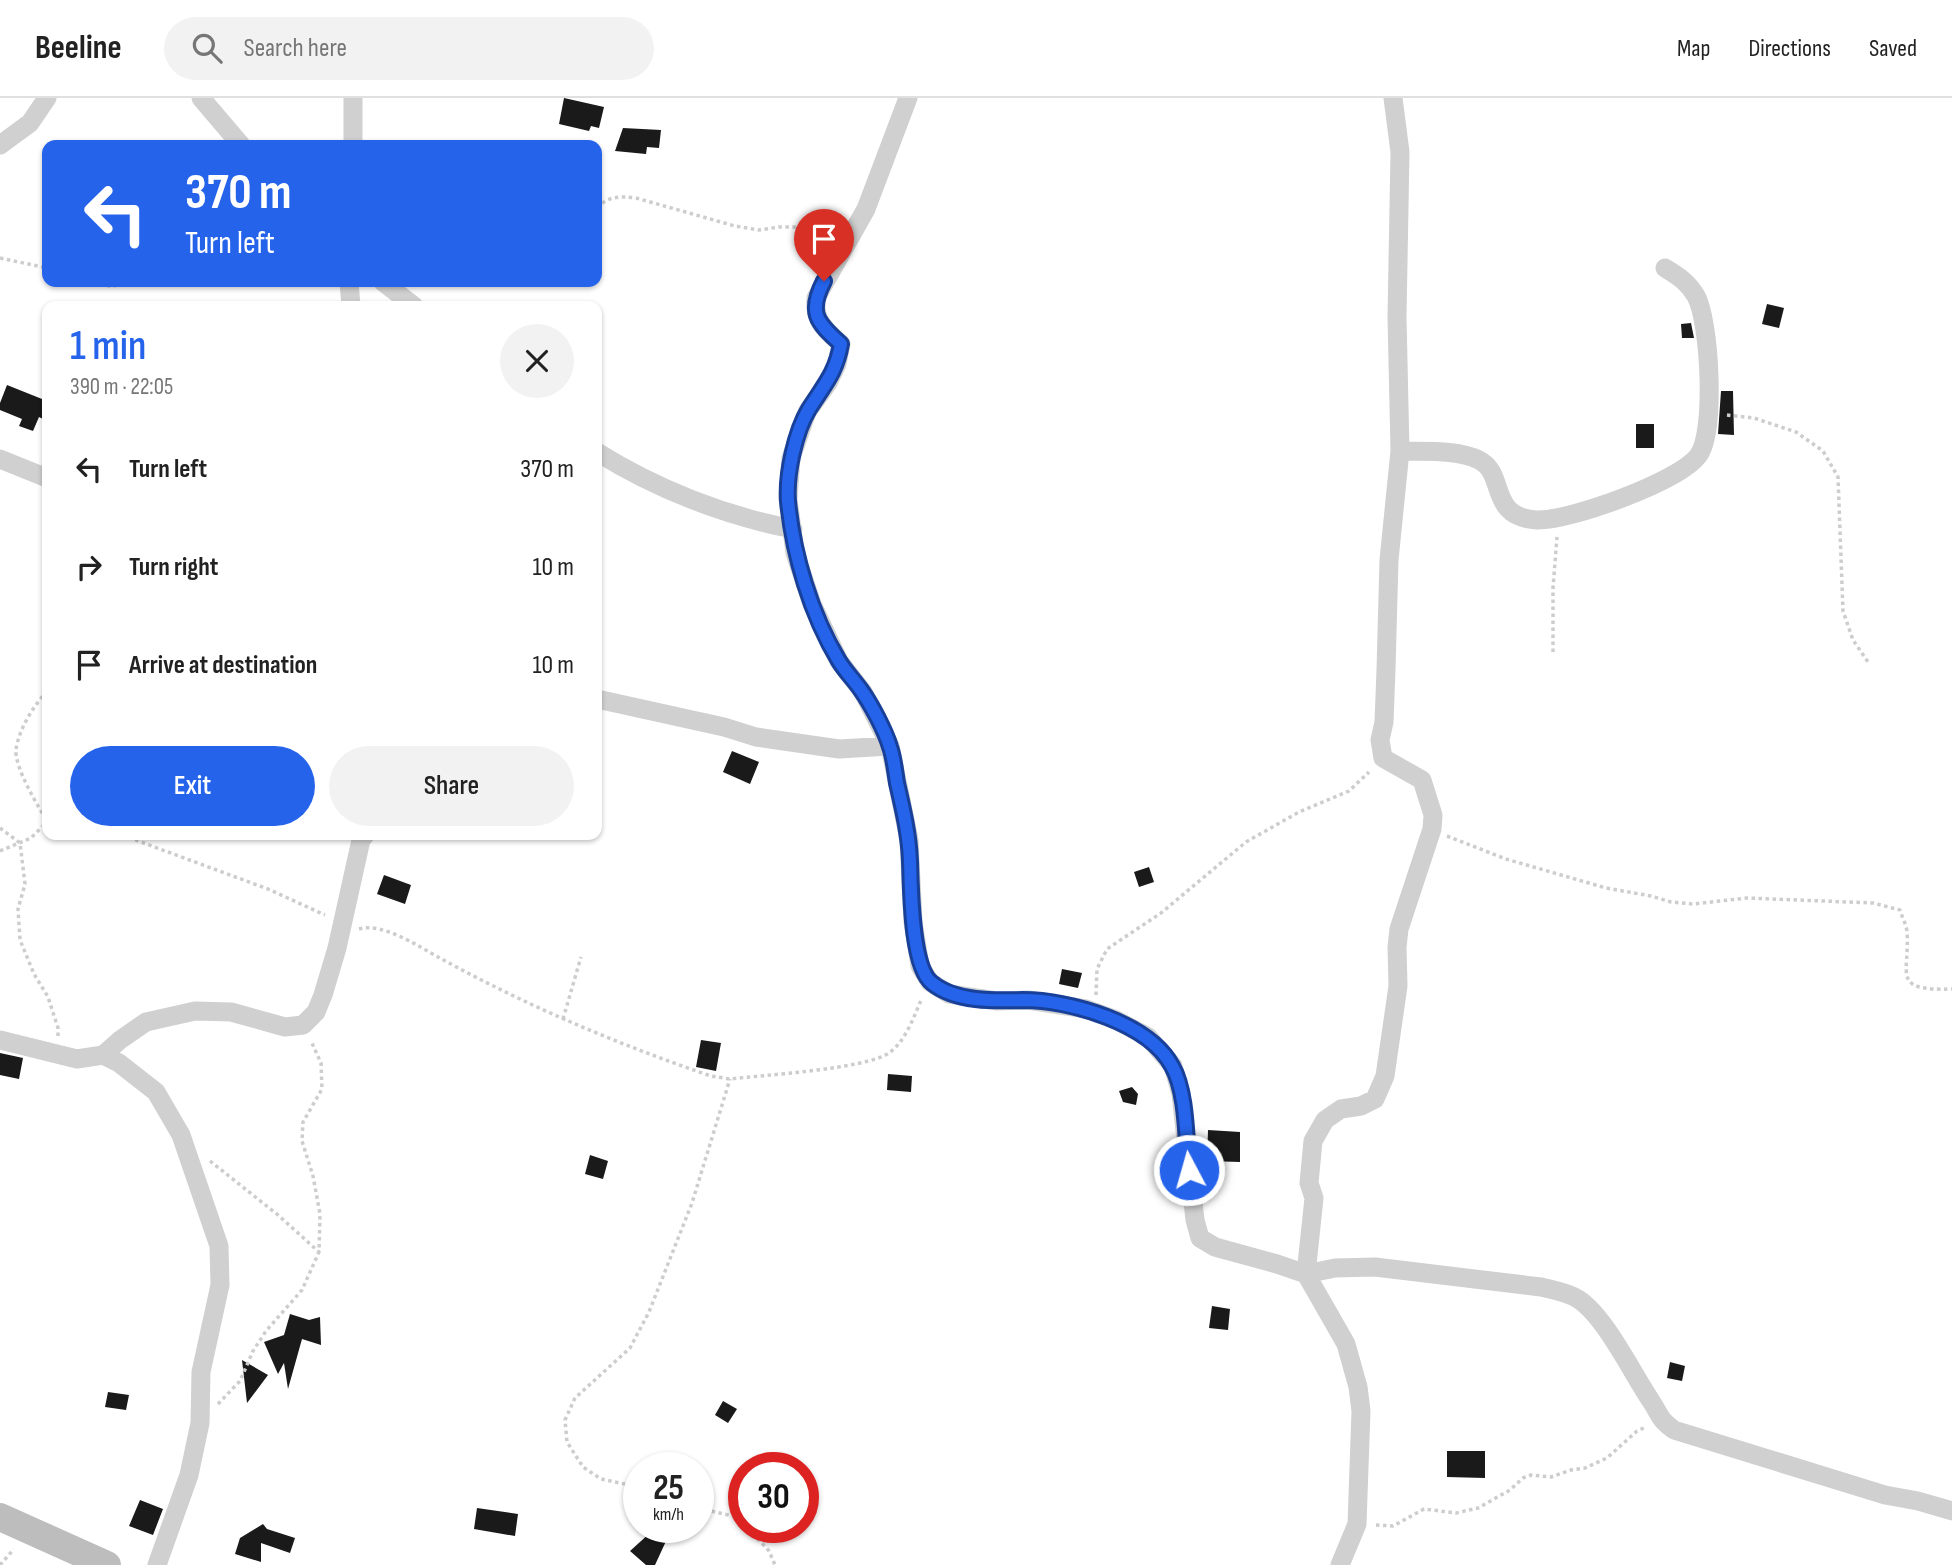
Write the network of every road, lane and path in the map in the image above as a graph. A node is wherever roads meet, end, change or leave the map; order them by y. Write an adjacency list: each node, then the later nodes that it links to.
1 (47, 98): 8 (street)
2 (201, 98): 6 (street)
3 (353, 98): 7 (street)
4 (908, 98): 10 (street)
5 (1393, 98): 17 (street)
6 (237, 140)
7 (353, 140)
8 (0, 145)
9 (602, 203): 10 (path)
10 (851, 238): 22 (street)
11 (0, 258): 12 (path)
12 (42, 267)
13 (1665, 268): 16 (street)
14 (389, 287): 15 (street)
15 (408, 301)
16 (1707, 413): 21 (street); 24 (path)
17 (1400, 451): 21 (street); 28 (street)
18 (602, 455): 22 (street)
19 (0, 459): 20 (street)
20 (42, 476)
21 (1558, 517): 23 (path)
22 (793, 529): 27 (street)
23 (1553, 652)
24 (1868, 662)
25 (42, 697): 29 (path)
26 (602, 700): 27 (street)
27 (890, 746): 40 (street)
28 (1383, 758): 32 (street); 42 (path)
29 (42, 813)
30 (42, 826): 35 (path)
31 (0, 828): 35 (path)
32 (1432, 829): 41 (path); 51 (street)
33 (136, 840): 37 (path)
34 (362, 840): 37 (street)
35 (20, 843): 36 (path); 46 (path)
36 (0, 851)
37 (343, 923): 38 (street)
38 (337, 948): 43 (path); 44 (street)
39 (581, 957): 43 (path)
40 (930, 982): 42 (street); 48 (path)
41 (1952, 989)
42 (1094, 1013): 51 (street)
43 (564, 1018): 48 (path)
44 (303, 1024): 47 (street); 50 (path)
45 (0, 1040): 46 (street)
46 (55, 1055): 47 (street)
47 (103, 1055): 53 (street)
48 (730, 1079): 54 (path)
49 (208, 1159): 50 (path)
50 (319, 1252): 53 (path)
51 (1306, 1274): 52 (street); 57 (street)
52 (1661, 1421): 55 (street); 57 (path)
53 (200, 1423): 60 (street)
54 (623, 1484)
55 (1952, 1511)
56 (0, 1517): 59 (main road)
57 (1357, 1524): 62 (street)
58 (761, 1543): 61 (path)
59 (107, 1565)
60 (157, 1565)
61 (775, 1565)
62 (1340, 1565)

